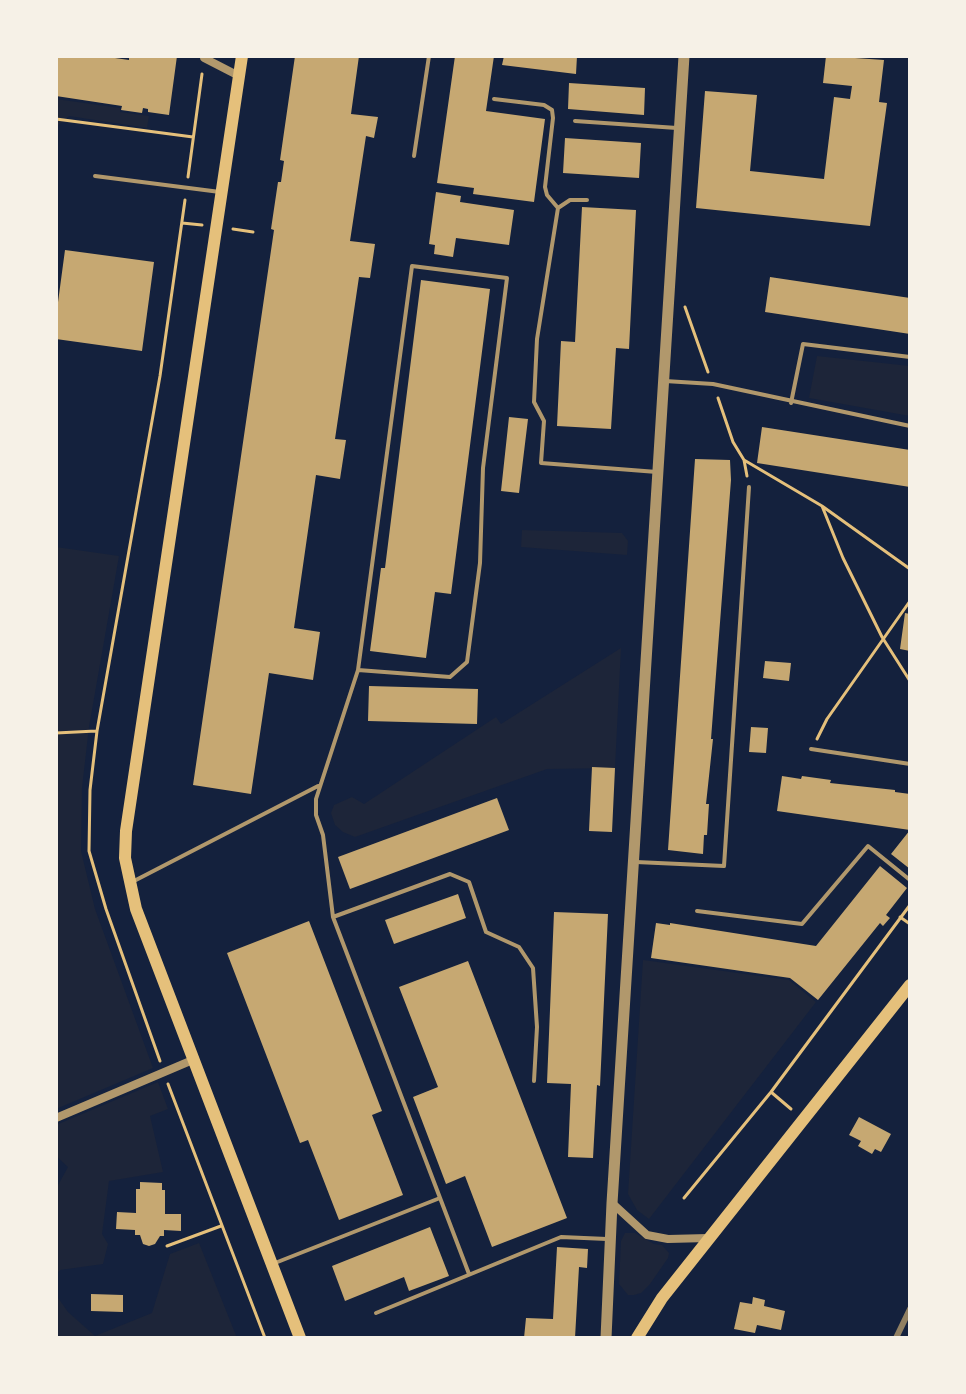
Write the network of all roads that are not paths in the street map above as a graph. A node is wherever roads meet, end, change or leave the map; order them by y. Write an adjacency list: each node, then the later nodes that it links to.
1 (242, 56): 5 (main road)
2 (429, 56): 9 (lane)
3 (684, 56): 8 (street)
4 (204, 57): 5 (street)
5 (239, 76): 11 (main road)
6 (494, 99): 13 (lane)
7 (575, 121): 8 (lane)
8 (679, 128): 15 (street)
9 (414, 156)
10 (95, 176): 11 (lane)
11 (222, 192): 26 (main road)
12 (587, 200): 13 (lane)
13 (558, 208): 18 (lane)
14 (910, 357): 16 (lane)
15 (662, 380): 16 (lane); 18 (street)
16 (791, 403): 17 (lane)
17 (910, 426)
18 (658, 472): 24 (street)
19 (749, 487): 24 (lane)
20 (358, 670): 20 (lane); 23 (lane)
21 (811, 749): 22 (lane)
22 (910, 764)
23 (320, 785): 26 (lane); 28 (lane)
24 (634, 862): 34 (street)
25 (910, 880): 27 (lane)
26 (128, 884): 30 (main road)
27 (697, 911)
28 (333, 917): 31 (lane); 33 (lane)
29 (910, 985): 35 (main road)
30 (195, 1059): 32 (street); 37 (main road)
31 (534, 1081)
32 (56, 1118)
33 (440, 1198): 37 (lane); 38 (lane)
34 (612, 1203): 35 (street); 36 (street)
35 (708, 1238): 42 (main road)
36 (610, 1239): 38 (lane); 41 (street)
37 (272, 1264): 40 (main road)
38 (469, 1274): 39 (lane)
39 (376, 1313)
40 (300, 1338)
41 (606, 1338)
42 (637, 1338)

